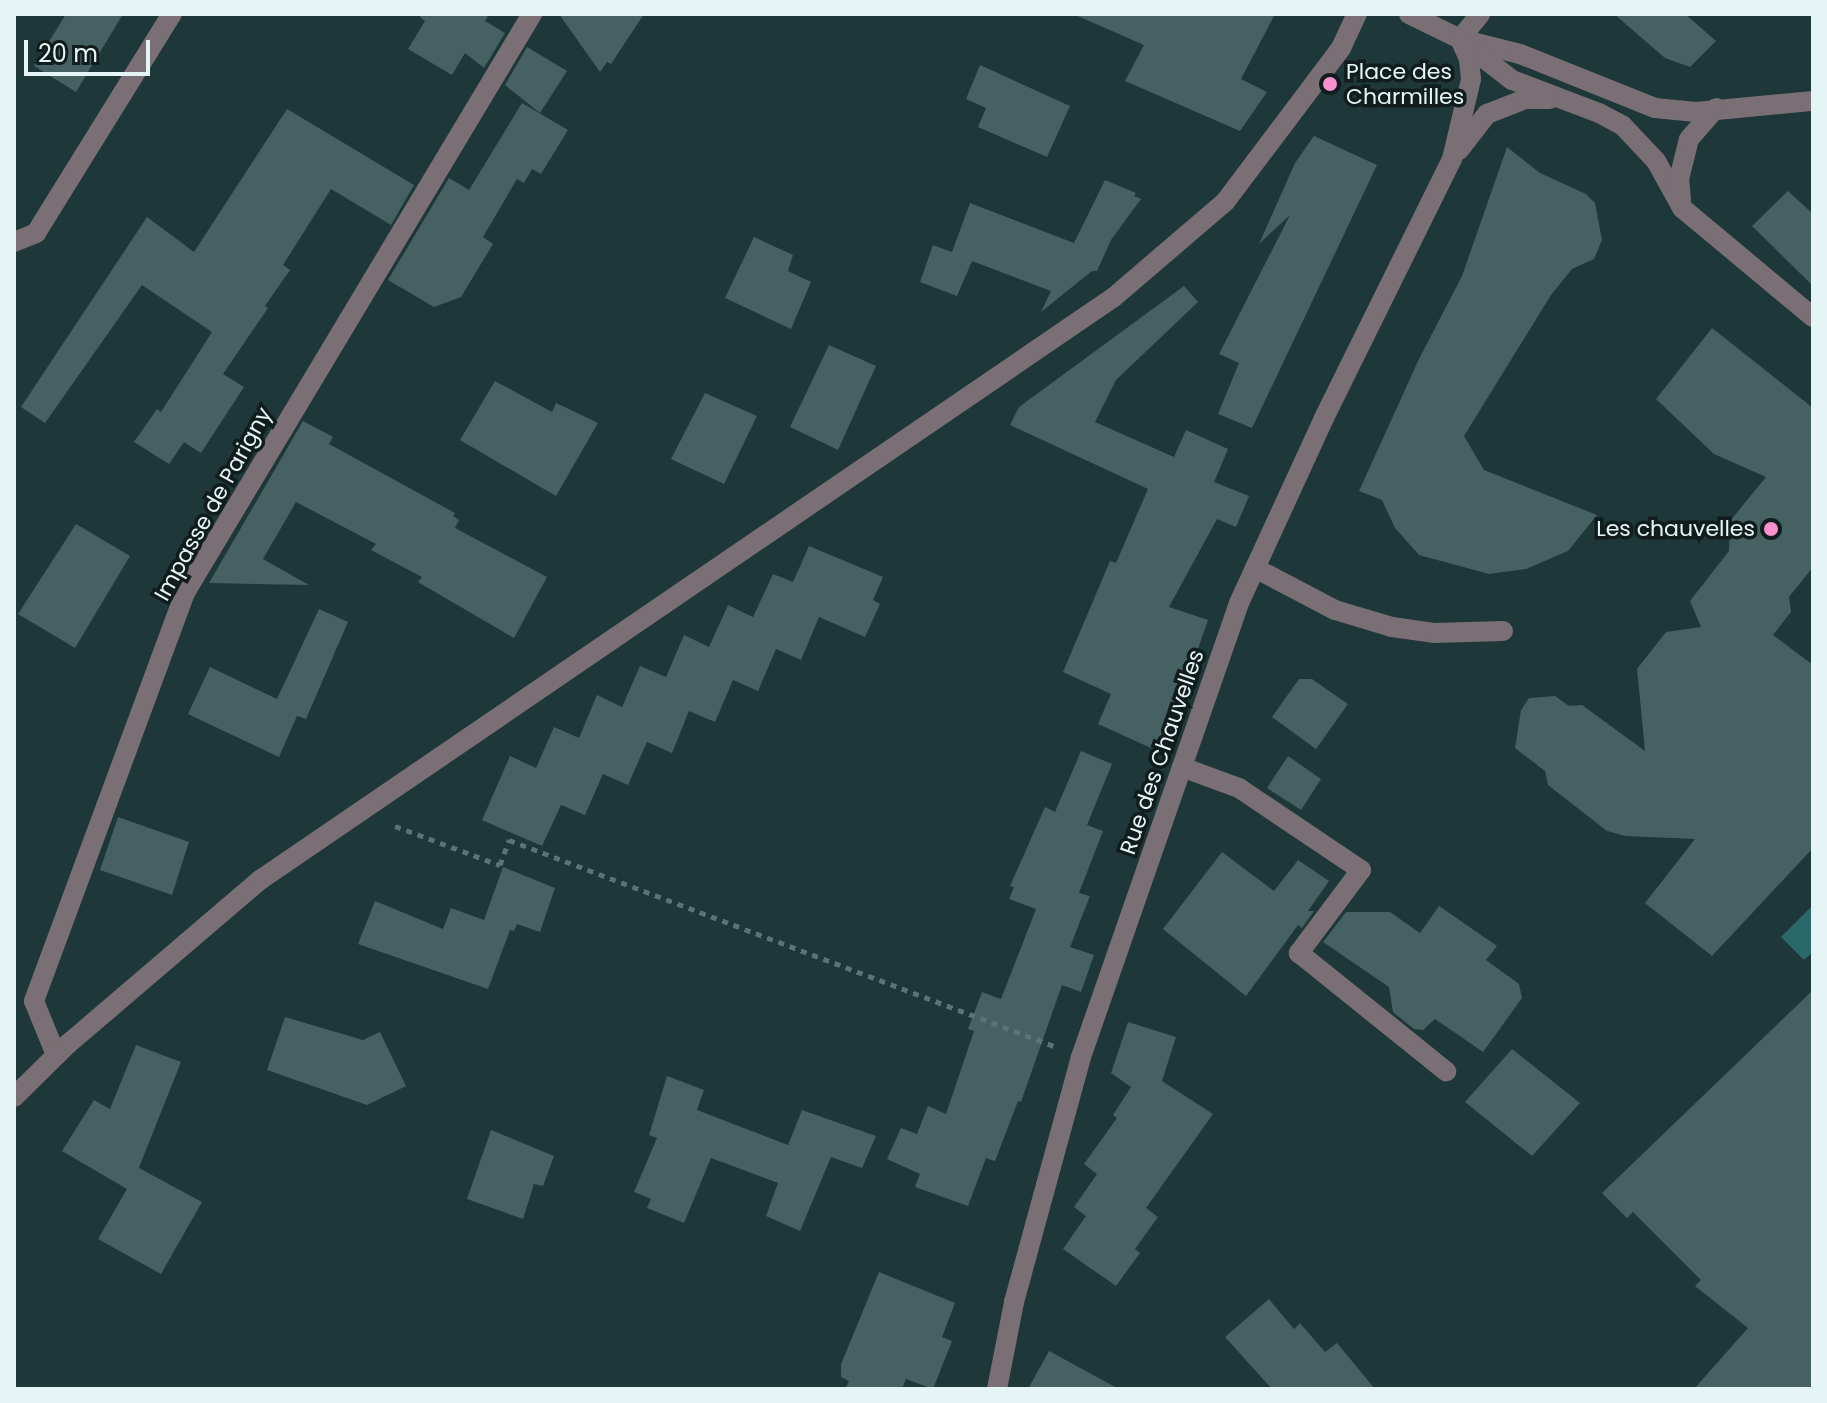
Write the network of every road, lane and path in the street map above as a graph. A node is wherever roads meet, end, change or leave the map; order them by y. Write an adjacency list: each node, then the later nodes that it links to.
1 (172, 14): 12 (street)
2 (532, 14): 18 (street, Impasse de Parigny)
3 (1357, 14): 17 (street)
4 (1480, 14): 6 (street)
5 (1418, 15): 6 (street)
6 (1460, 39): 8 (street); 9 (street); 10 (street, Rue des Chauvelles)
7 (1813, 101): 8 (street)
8 (1716, 108): 11 (street)
9 (1599, 113): 10 (street, Rue des Chauvelles); 11 (street)
10 (1452, 159): 14 (street, Rue des Chauvelles)
11 (1682, 208): 13 (street)
12 (14, 242)
13 (1813, 317)
14 (1255, 568): 15 (street); 16 (street, Rue des Chauvelles)
15 (1503, 631)
16 (1182, 767): 19 (street, Rue des Chauvelles); 20 (street)
17 (360, 813): 18 (street); 19 (path)
18 (56, 1055): 21 (street)
19 (1081, 1057): 22 (street, Rue des Chauvelles)
20 (1446, 1071)
21 (14, 1097)
22 (997, 1389)

